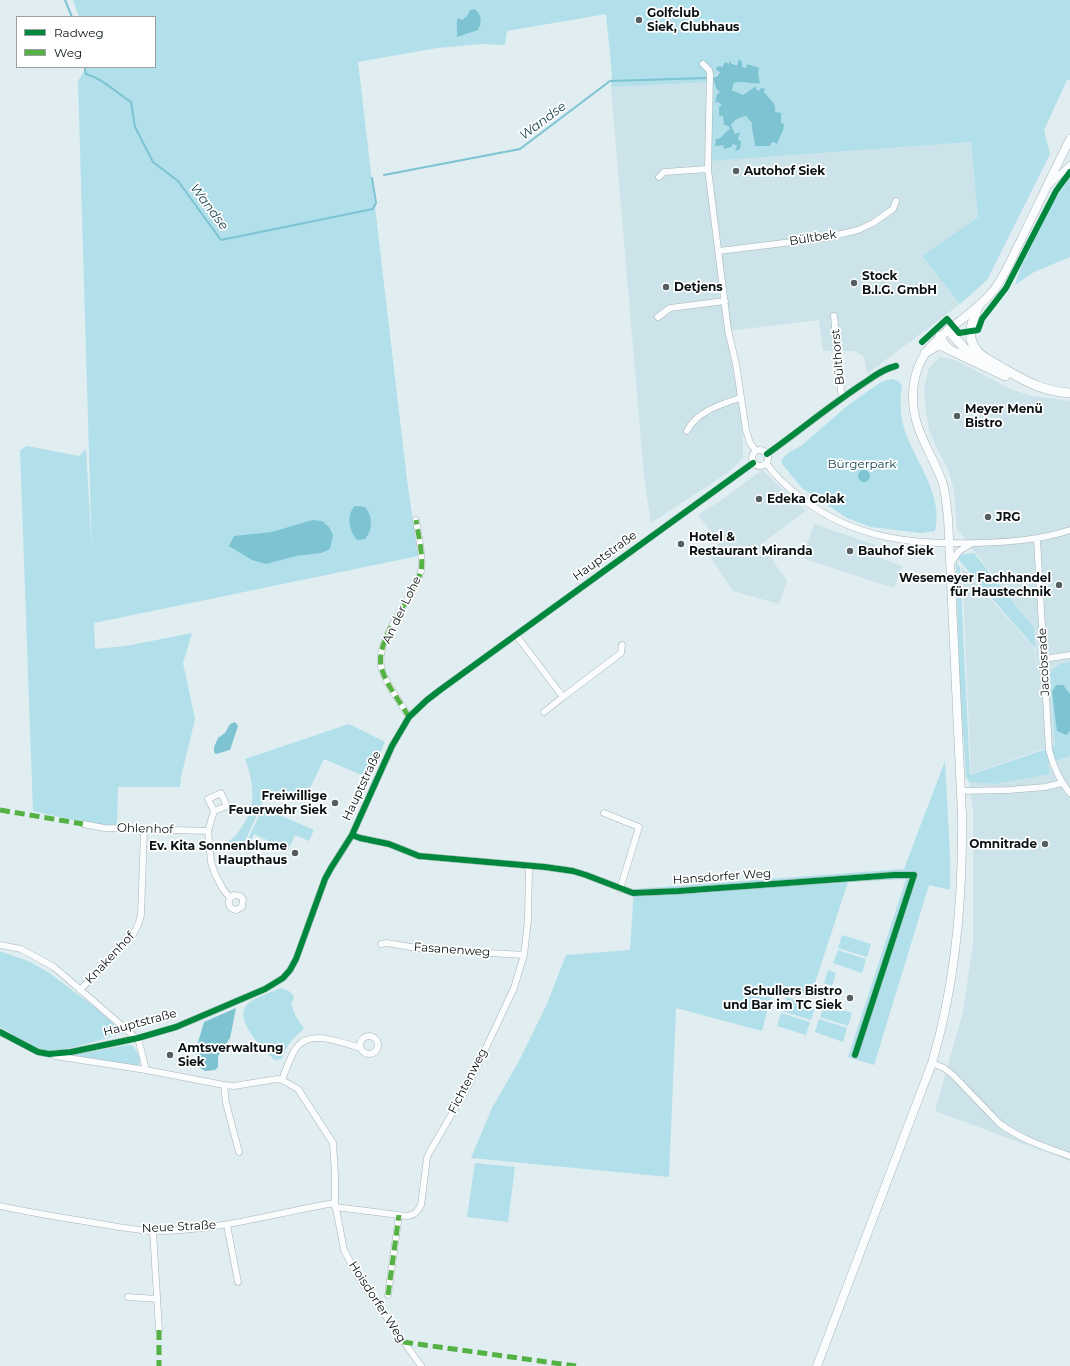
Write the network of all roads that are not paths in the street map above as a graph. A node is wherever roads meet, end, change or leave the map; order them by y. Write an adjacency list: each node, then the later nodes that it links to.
1 (703, 64): 4 (street)
2 (1069, 144): 6 (main road)
3 (1070, 165): 6 (street)
4 (708, 169): 5 (street); 8 (street)
5 (659, 177)
6 (1046, 188): 10 (main road)
7 (896, 201): 8 (street, Bültbek)
8 (719, 251): 9 (street)
9 (725, 301): 12 (street); 22 (street)
10 (978, 307): 13 (main road); 18 (highway)
11 (834, 316): 21 (street, Bülthorst)
12 (658, 317)
13 (948, 330): 14 (main road); 18 (highway)
14 (940, 336): 15 (highway); 16 (main road)
15 (950, 349): 16 (highway); 19 (highway)
16 (926, 353): 32 (main road)
17 (896, 366): 21 (street)
18 (1012, 373): 19 (highway)
19 (1025, 382): 20 (highway)
20 (1070, 393)
21 (843, 397): 25 (street)
22 (740, 398): 23 (street); 24 (street)
23 (687, 431)
24 (756, 451): 25 (street); 26 (street)
25 (766, 454): 27 (street)
26 (753, 463): 27 (street); 34 (street, Hauptstraße)
27 (766, 463): 32 (street)
28 (416, 520): 40 (street, An der Lohe)
29 (1070, 530): 30 (street)
30 (1037, 539): 31 (street); 37 (street, Jacobsrade)
31 (973, 543): 32 (street); 33 (street)
32 (949, 544): 33 (main road)
33 (950, 565): 42 (main road)
34 (516, 635): 38 (street); 40 (street, Hauptstraße)
35 (622, 645): 38 (street)
36 (1070, 655): 37 (street)
37 (1044, 659): 41 (street, Jacobsrade)
38 (563, 697): 39 (street)
39 (544, 712)
40 (409, 717): 49 (street, Hauptstraße)
41 (1062, 783): 42 (street); 43 (street, Jacobsrade)
42 (960, 791): 62 (main road)
43 (1070, 793)
44 (214, 812): 48 (street)
45 (604, 813): 51 (street)
46 (83, 824): 47 (street, Ohlenhof)
47 (144, 830): 48 (street, Ohlenhof); 56 (street, Knakenhof)
48 (208, 831): 52 (street)
49 (352, 835): 50 (street, Hansdorfer Weg); 58 (street, Hauptstraße)
50 (529, 867): 51 (street, Hansdorfer Weg); 55 (street, Fichtenweg)
51 (620, 889): 60 (street, Hansdorfer Weg)
52 (230, 898)
53 (0, 944): 56 (street)
54 (381, 944): 55 (street, Fasanenweg)
55 (524, 955): 70 (street, Fichtenweg)
56 (80, 990): 58 (street)
57 (0, 1032): 58 (street, Hauptstraße)
58 (137, 1038): 63 (street)
59 (360, 1046): 64 (street)
60 (854, 1055)
61 (53, 1056): 63 (street)
62 (932, 1064): 67 (street); 79 (main road)
63 (146, 1070): 65 (street)
64 (282, 1080): 65 (street); 68 (street, Hoisdorfer Weg)
65 (224, 1085): 66 (street)
66 (239, 1152)
67 (1070, 1156)
68 (335, 1205): 70 (street, Fichtenweg); 71 (street, Neue Straße); 78 (street, Hoisdorfer Weg)
69 (0, 1206): 72 (street, Neue Straße)
70 (399, 1215): 74 (street)
71 (227, 1225): 72 (street, Neue Straße); 73 (street)
72 (152, 1230): 76 (street)
73 (238, 1282)
74 (388, 1296)
75 (128, 1297): 76 (street)
76 (157, 1299): 77 (street)
77 (159, 1330)
78 (421, 1366)
79 (818, 1366)

